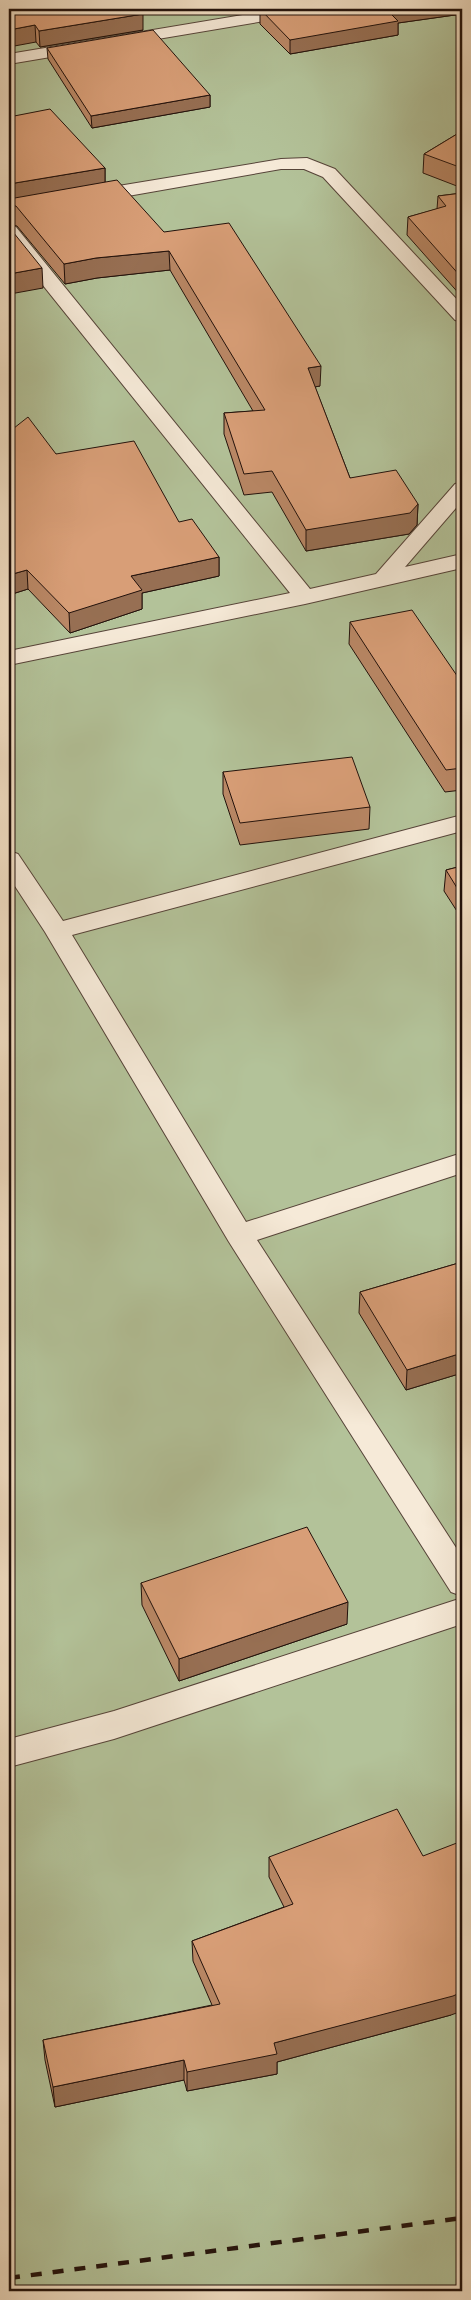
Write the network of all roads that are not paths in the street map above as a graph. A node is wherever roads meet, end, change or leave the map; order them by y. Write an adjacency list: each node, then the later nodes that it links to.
1 (306, 9): 2 (street)
2 (9, 59)
3 (67, 201): 5 (street)
4 (9, 231): 9 (street)
5 (462, 316)
6 (462, 488): 8 (street)
7 (462, 560): 8 (street)
8 (384, 578): 9 (street)
9 (305, 597): 10 (street)
10 (9, 658)
11 (462, 823): 13 (street)
12 (9, 859): 13 (street)
13 (57, 932): 15 (street)
14 (462, 1162): 15 (street)
15 (239, 1235): 16 (street)
16 (462, 1582)
17 (462, 1610): 18 (street)
18 (9, 1753)

